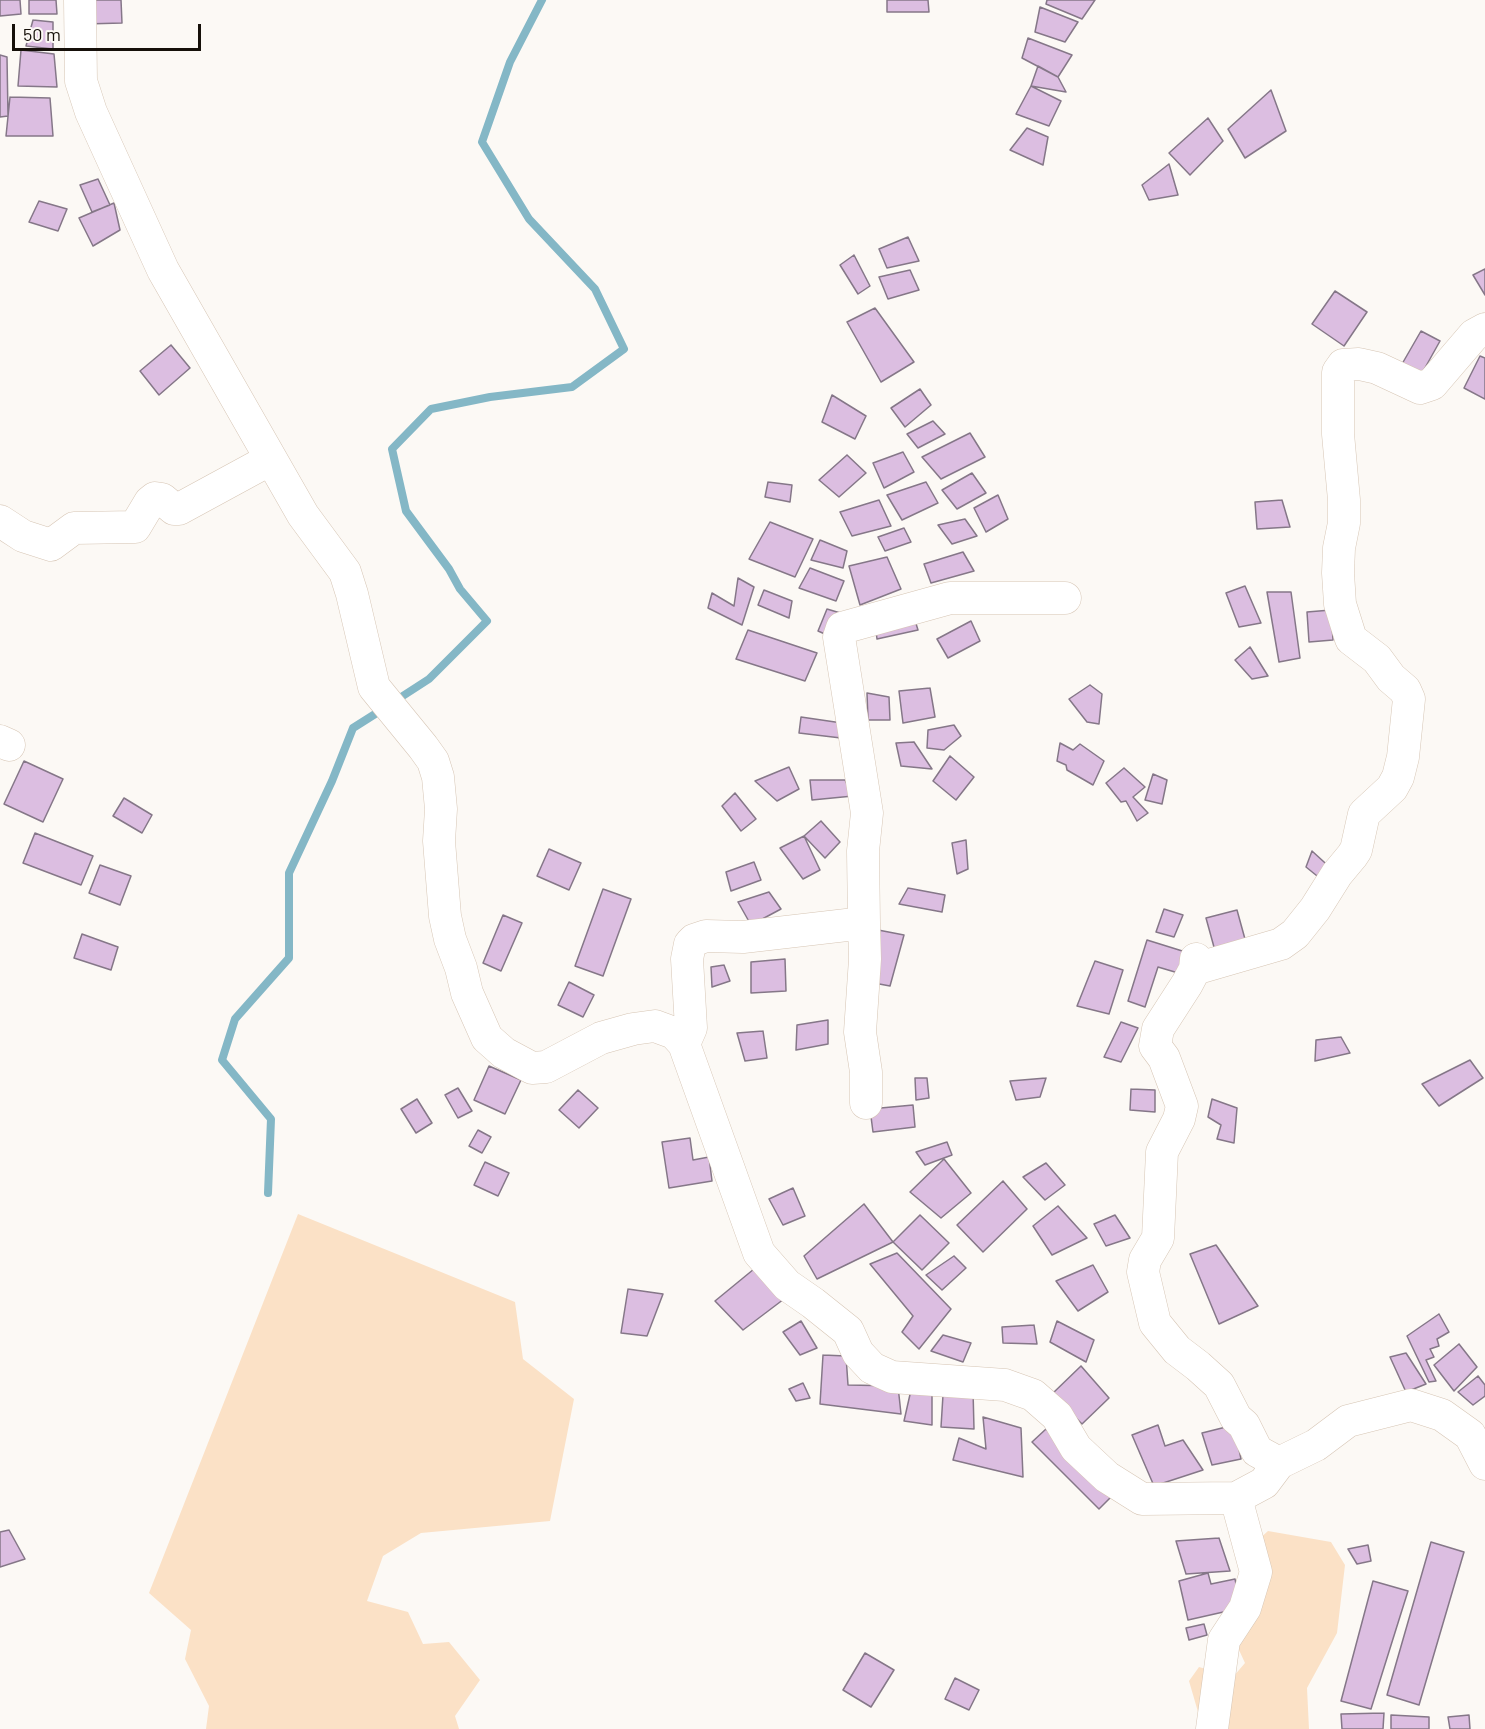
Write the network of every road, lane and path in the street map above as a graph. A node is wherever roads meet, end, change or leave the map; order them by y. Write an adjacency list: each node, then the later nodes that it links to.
1 (80, 0): 3 (street)
2 (1485, 329): 9 (street)
3 (271, 459): 4 (street); 7 (street)
4 (0, 521)
5 (1065, 598): 6 (street)
6 (864, 923): 7 (street); 8 (street)
7 (684, 1044): 11 (street)
8 (867, 1103)
9 (1279, 1463): 10 (street); 11 (street)
10 (1485, 1464)
11 (1236, 1498): 12 (street)
12 (1212, 1729)

